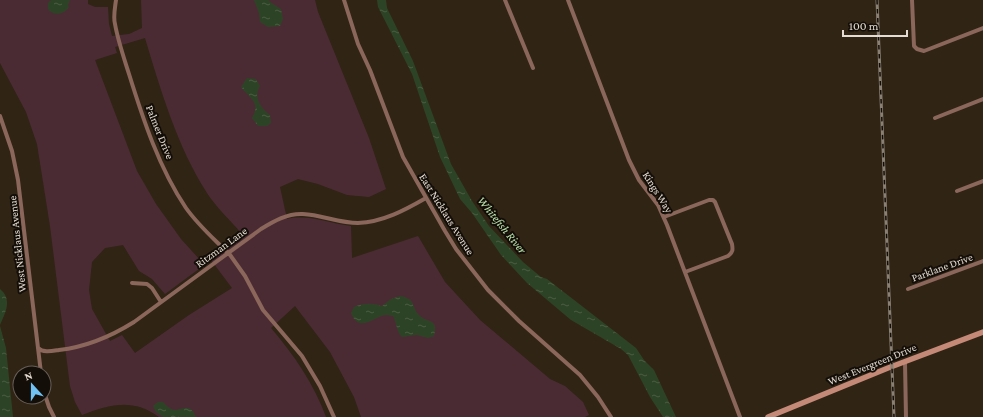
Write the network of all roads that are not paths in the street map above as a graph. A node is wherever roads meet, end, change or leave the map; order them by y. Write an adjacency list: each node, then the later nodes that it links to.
1 (116, 0): 15 (street, Palmer Drive)
2 (344, 0): 13 (street, East Nicklaus Avenue)
3 (505, 0): 7 (street)
4 (568, 0): 14 (street, Kings Way)
5 (912, 0): 6 (street)
6 (983, 28)
7 (533, 68)
8 (983, 99): 10 (street)
9 (0, 116): 22 (street, West Nicklaus Avenue)
10 (935, 118)
11 (983, 181): 12 (street)
12 (958, 191)
13 (426, 198): 15 (street, Ritzman Lane); 28 (street, East Nicklaus Avenue)
14 (664, 217): 17 (street, Kings Way); 17 (street)
15 (228, 252): 20 (street, Ritzman Lane); 27 (street, Palmer Drive)
16 (983, 261): 19 (street, Parklane Drive)
17 (685, 272): 29 (street, Kings Way)
18 (132, 283): 20 (street)
19 (908, 289)
20 (160, 302): 22 (street, Ritzman Lane)
21 (983, 332): 23 (street, West Evergreen Drive)
22 (38, 348): 24 (street, West Nicklaus Avenue)
23 (905, 362): 30 (street, West Evergreen Drive); 31 (street)
24 (40, 365)
25 (48, 405): 26 (street)
26 (54, 417)
27 (334, 417)
28 (611, 417)
29 (740, 417)
30 (768, 417)
31 (906, 417)

